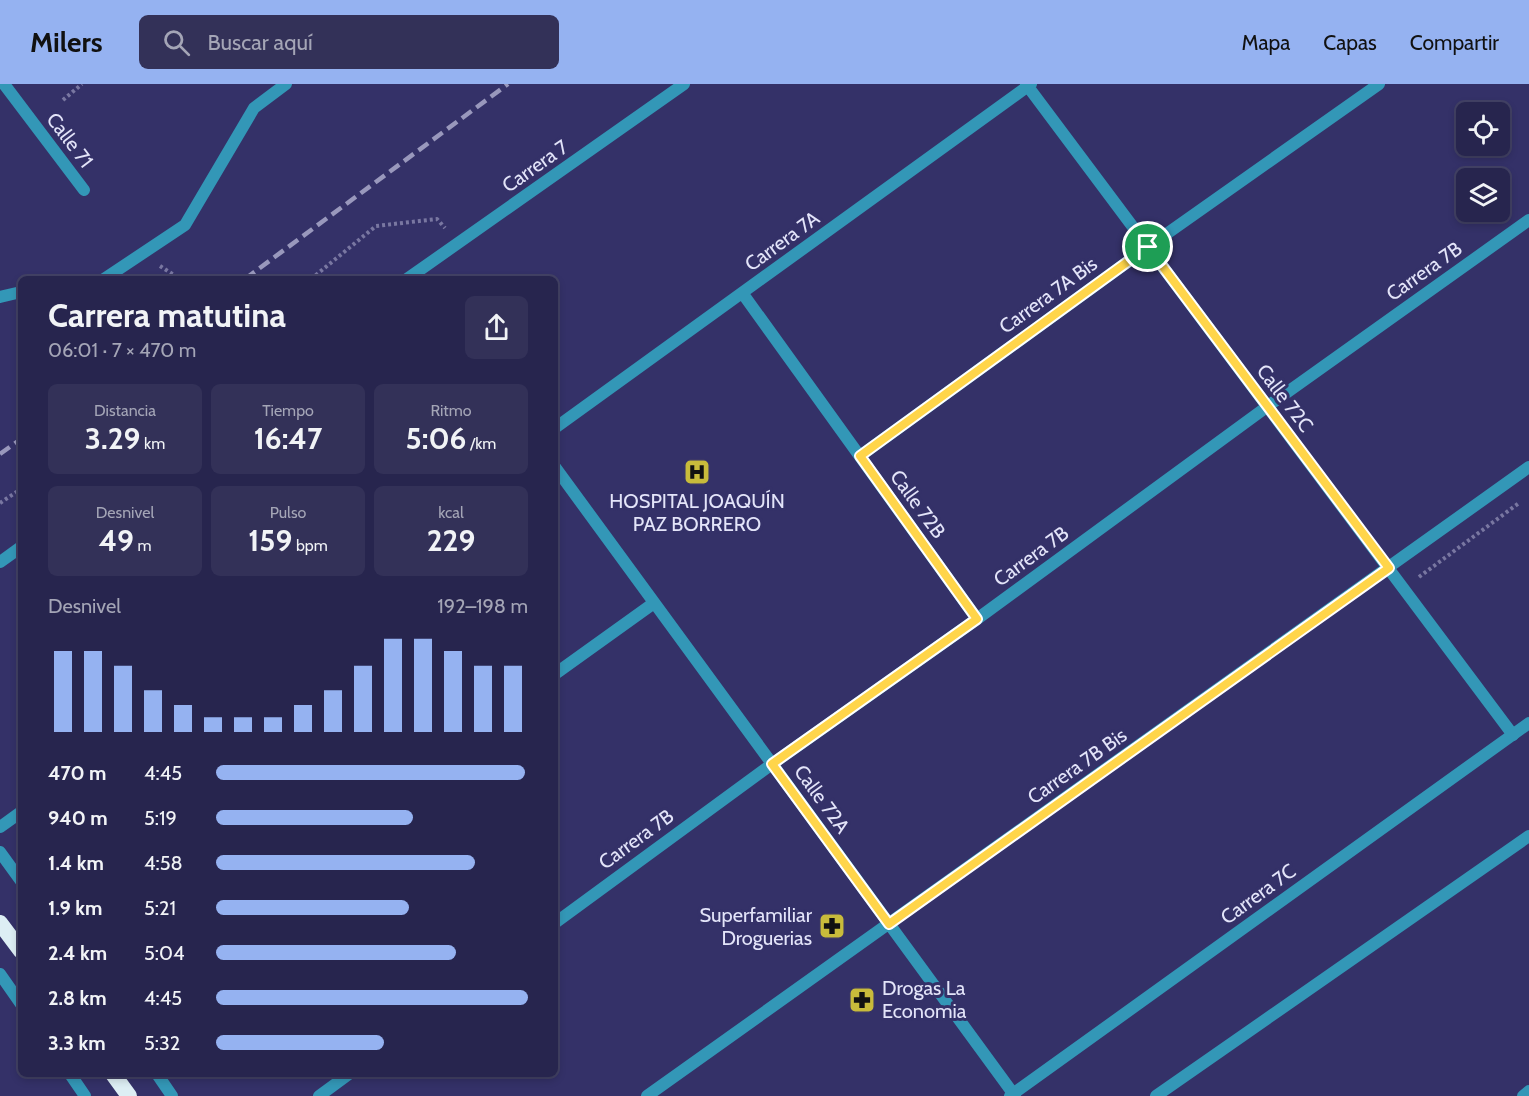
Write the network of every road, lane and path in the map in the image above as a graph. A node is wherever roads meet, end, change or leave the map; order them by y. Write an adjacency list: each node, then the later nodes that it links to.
1 (4, 84): 8 (street, Calle 71)
2 (82, 84): 7 (path)
3 (286, 84): 12 (street)
4 (684, 84): 14 (street, Carrera 7)
5 (1379, 84): 11 (street, Carrera 7A Bis)
6 (1029, 85): 11 (street, Calle 72C); 16 (street, Carrera 7A)
7 (63, 100)
8 (84, 190)
9 (1529, 220): 18 (street, Carrera 7B)
10 (454, 224): 13 (path)
11 (1148, 247): 18 (street, Calle 72C); 20 (street, Carrera 7A Bis)
12 (108, 276)
13 (314, 276)
14 (414, 276)
15 (18, 293): 17 (street)
16 (742, 294): 19 (street, Carrera 7A); 20 (street, Calle 72B)
17 (0, 297)
18 (1268, 406): 28 (street, Calle 72C); 31 (street, Carrera 7B)
19 (558, 426)
20 (860, 456): 31 (street, Calle 72B)
21 (1529, 466): 28 (street, Carrera 7B Bis)
22 (558, 471): 30 (street, Calle 72A)
23 (18, 491): 25 (path)
24 (1520, 502): 29 (path)
25 (0, 503)
26 (18, 549): 27 (street)
27 (0, 562)
28 (1389, 568): 29 (street, Calle 72C); 43 (street, Carrera 7B Bis)
29 (1404, 588): 34 (street, Calle 72C)
30 (654, 603): 32 (street); 35 (street, Calle 72A)
31 (977, 619): 35 (street, Carrera 7B)
32 (558, 672)
33 (1529, 723): 34 (street, Carrera 7C)
34 (1513, 735): 52 (street, Carrera 7C)
35 (772, 764): 41 (street, Carrera 7B); 43 (street, Calle 72A)
36 (18, 814): 37 (street)
37 (0, 827)
38 (1529, 836): 58 (street)
39 (0, 852): 40 (street)
40 (18, 877)
41 (558, 921)
42 (0, 923): 44 (highway)
43 (889, 924): 52 (street, Calle 72A); 57 (street, Carrera 7B Bis)
44 (18, 947)
45 (0, 974): 46 (street)
46 (18, 1000)
47 (72, 1077): 53 (street)
48 (114, 1077): 54 (highway)
49 (159, 1077): 55 (street)
50 (345, 1077): 56 (street)
51 (1529, 1091): 59 (street)
52 (1013, 1095)
53 (85, 1096)
54 (129, 1096)
55 (172, 1096)
56 (320, 1096)
57 (647, 1096)
58 (1156, 1096)
59 (1522, 1096)

